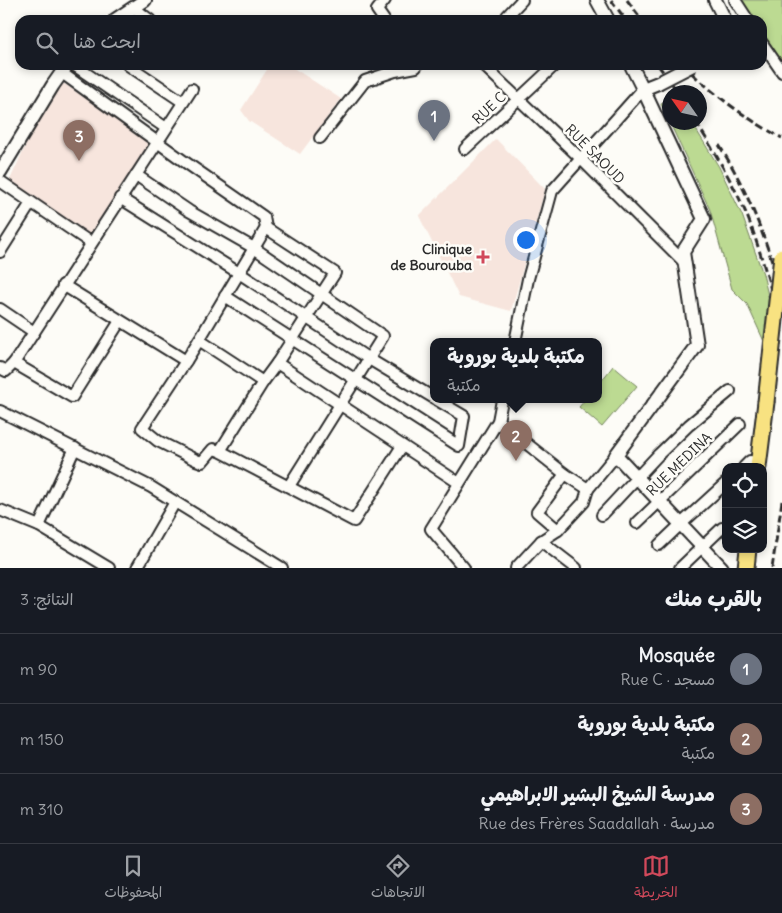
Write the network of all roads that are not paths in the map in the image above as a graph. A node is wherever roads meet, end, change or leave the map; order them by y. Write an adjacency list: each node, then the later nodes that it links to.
1 (145, 0): 7 (street)
2 (385, 0): 10 (street)
3 (522, 0): 11 (street)
4 (597, 0): 12 (street)
5 (715, 0): 13 (street)
6 (735, 0): 14 (street)
7 (134, 8): 8 (street); 9 (street)
8 (123, 15)
9 (143, 15)
10 (380, 15)
11 (507, 15)
12 (603, 15)
13 (722, 15)
14 (745, 15)
15 (767, 50): 25 (street)
16 (64, 70): 35 (street)
17 (66, 70): 32 (street)
18 (81, 70): 30 (street)
19 (135, 70): 29 (street)
20 (400, 70): 31 (street)
21 (488, 70): 28 (street, RUE SAOUD)
22 (550, 70): 28 (street, RUE C)
23 (634, 70): 27 (street)
24 (683, 70): 27 (street, bridge)
25 (782, 72)
26 (192, 89): 29 (street)
27 (643, 89): 34 (street); 45 (street)
28 (519, 99): 33 (street, RUE C); 34 (street, RUE SAOUD)
29 (183, 102): 30 (street)
30 (166, 128): 32 (street)
31 (320, 138)
32 (157, 142): 36 (street); 40 (street)
33 (465, 150)
34 (580, 158): 45 (street, RUE SAOUD); 55 (street)
35 (0, 172)
36 (136, 175): 38 (street); 42 (street)
37 (0, 181): 39 (street)
38 (120, 198): 41 (street); 46 (street)
39 (31, 203): 41 (street); 43 (street)
40 (266, 228): 42 (street); 48 (street)
41 (91, 244): 47 (street)
42 (254, 248): 46 (street); 48 (street)
43 (0, 252)
44 (782, 256): 76 (main road, bridge)
45 (686, 263): 75 (street)
46 (239, 273): 49 (street); 51 (street)
47 (63, 285): 52 (street); 53 (street)
48 (322, 295): 51 (street); 57 (street)
49 (225, 296): 54 (street); 56 (street)
50 (0, 309): 53 (street)
51 (306, 318): 54 (street); 57 (street)
52 (120, 321): 58 (street); 59 (street)
53 (34, 332): 59 (street)
54 (292, 338): 60 (street); 62 (street)
55 (516, 338)
56 (199, 340): 58 (street); 63 (street)
57 (369, 359): 62 (street); 65 (street)
58 (186, 361): 74 (street)
59 (14, 363): 61 (street)
60 (276, 363): 63 (street); 68 (street)
61 (0, 368)
62 (356, 380): 66 (street); 68 (street)
63 (263, 382): 74 (street)
64 (730, 391): 78 (street)
65 (430, 396)
66 (442, 403)
67 (501, 403): 70 (street)
68 (341, 405): 72 (street); 80 (street)
69 (0, 411): 73 (street)
70 (498, 420): 77 (street); 79 (street)
71 (740, 424): 84 (street, RUE MEDINA)
72 (402, 446): 79 (street); 80 (street)
73 (74, 448): 83 (street); 89 (street)
74 (220, 451): 80 (street)
75 (616, 455): 78 (street); 82 (street)
76 (751, 463)
77 (565, 474): 82 (street); 91 (street)
78 (637, 478): 84 (street); 86 (street)
79 (458, 483): 99 (street)
80 (289, 486)
81 (722, 487): 88 (street)
82 (588, 489): 91 (street)
83 (175, 502): 97 (street); 98 (street)
84 (660, 502): 87 (street, RUE MEDINA); 88 (street)
85 (0, 510): 89 (street)
86 (602, 515)
87 (637, 523)
88 (681, 524): 93 (street); 94 (street)
89 (39, 526): 96 (street)
90 (722, 528): 94 (street)
91 (558, 530): 92 (street)
92 (541, 541): 100 (street); 101 (street)
93 (659, 545)
94 (702, 546): 102 (street); 103 (street)
95 (748, 553): 104 (main road)
96 (109, 568)
97 (138, 568)
98 (282, 568)
99 (464, 568)
100 (516, 568)
101 (576, 568)
102 (680, 568)
103 (722, 568)
104 (746, 568)

